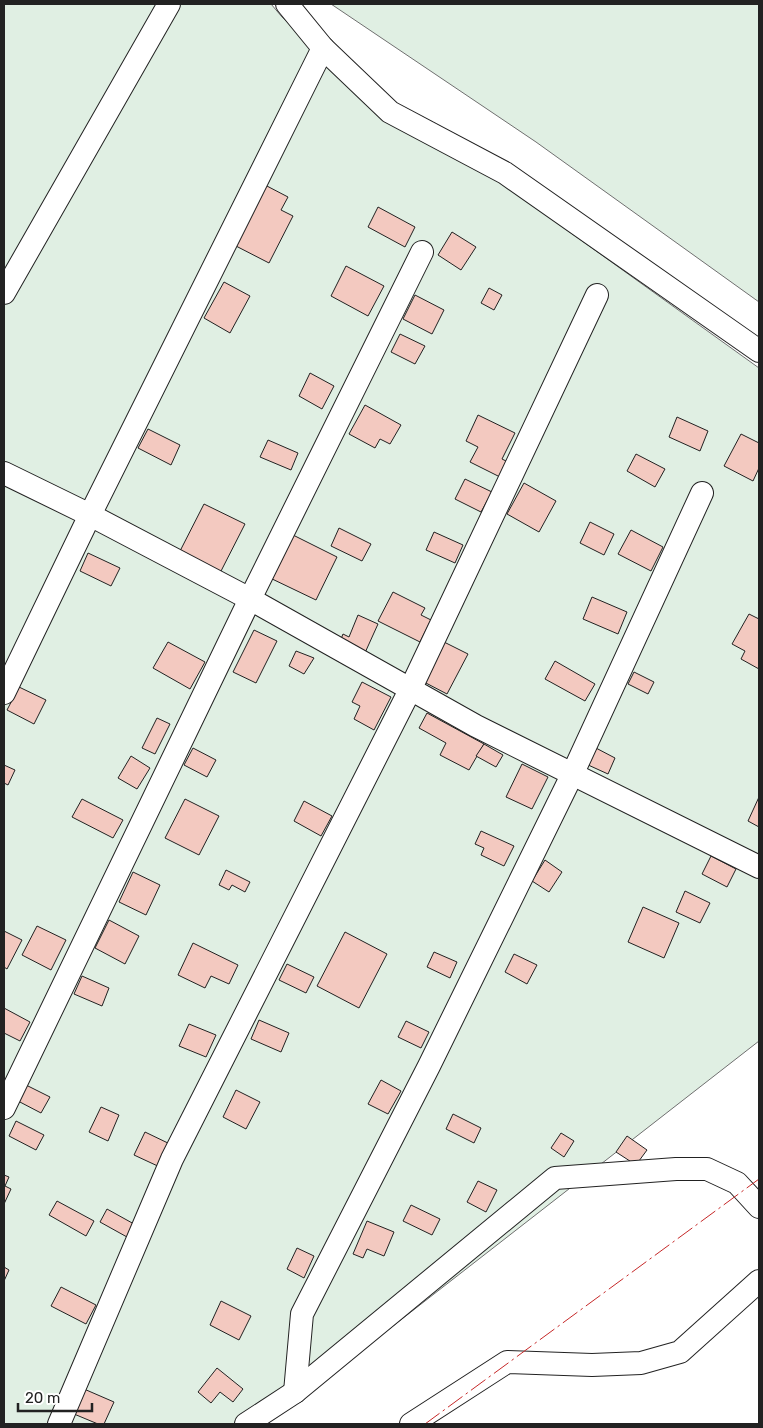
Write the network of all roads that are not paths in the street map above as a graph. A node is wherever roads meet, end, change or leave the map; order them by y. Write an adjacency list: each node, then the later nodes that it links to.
1 (169, 4): 5 (street)
2 (287, 4): 3 (street)
3 (322, 48): 7 (street); 10 (street)
4 (422, 252): 11 (street)
5 (4, 293)
6 (597, 295): 12 (street)
7 (759, 351)
8 (4, 473): 10 (street)
9 (702, 493): 14 (street)
10 (90, 515): 11 (street); 13 (street)
11 (250, 600): 12 (street); 16 (street)
12 (410, 690): 14 (street); 20 (street)
13 (4, 693)
14 (572, 775): 15 (street); 19 (street)
15 (759, 867)
16 (4, 1108)
17 (759, 1207): 19 (street)
18 (759, 1280): 22 (street)
19 (295, 1392): 21 (street)
20 (59, 1424)
21 (246, 1424)
22 (411, 1424)

